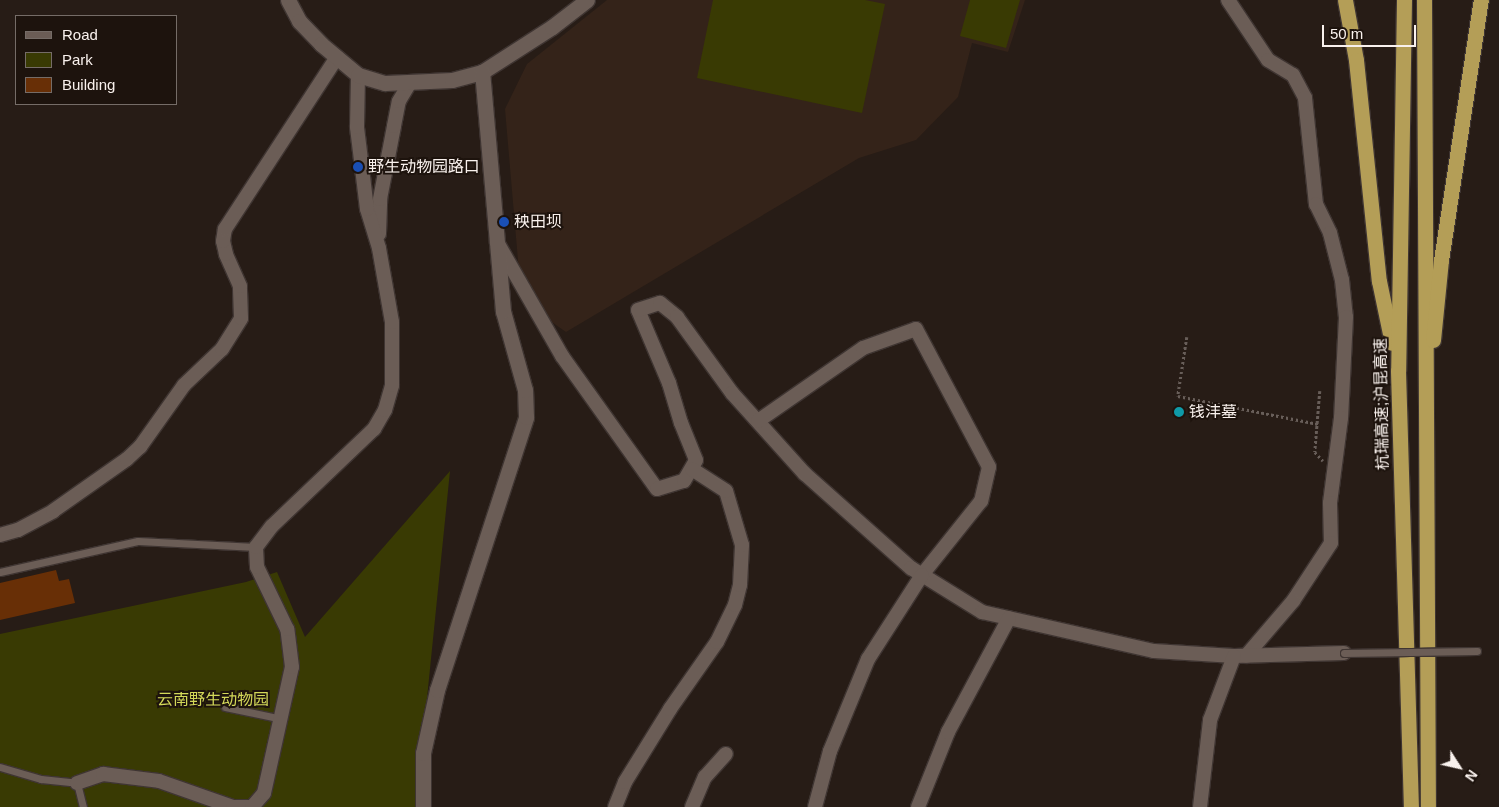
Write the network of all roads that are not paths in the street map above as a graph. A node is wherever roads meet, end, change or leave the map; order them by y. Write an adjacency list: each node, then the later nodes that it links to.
1 (288, 0): 8 (street)
2 (587, 0): 9 (street)
3 (1228, 0): 25 (street)
4 (1345, 0): 14 (highway)
5 (1404, 0): 14 (highway, 杭瑞高速;沪昆高速)
6 (1424, 0): 16 (highway)
7 (1481, 0): 16 (highway)
8 (337, 57): 10 (street); 18 (street)
9 (482, 72): 11 (street); 12 (street)
10 (358, 75): 11 (street); 13 (street)
11 (410, 83): 13 (street)
12 (497, 242): 17 (street); 33 (street)
13 (379, 248): 19 (street)
14 (1398, 371): 39 (highway, 杭瑞高速;沪昆高速)
15 (758, 421): 17 (street); 21 (street); 21 (street)
16 (1425, 426): 40 (highway)
17 (692, 469): 34 (street)
18 (0, 535)
19 (256, 548): 20 (lane); 27 (street)
20 (0, 572)
21 (922, 575): 22 (street); 36 (street)
22 (1009, 618): 25 (street); 37 (street)
23 (1477, 651): 24 (lane, bridge)
24 (1344, 653): 25 (street)
25 (1240, 656): 38 (street)
26 (224, 708): 27 (lane)
27 (282, 719): 32 (street)
28 (726, 754): 35 (street)
29 (0, 767): 30 (lane)
30 (77, 783): 31 (lane); 32 (street)
31 (83, 807)
32 (252, 807)
33 (423, 807)
34 (615, 807)
35 (692, 807)
36 (815, 807)
37 (918, 807)
38 (1200, 807)
39 (1411, 807)
40 (1428, 807)

